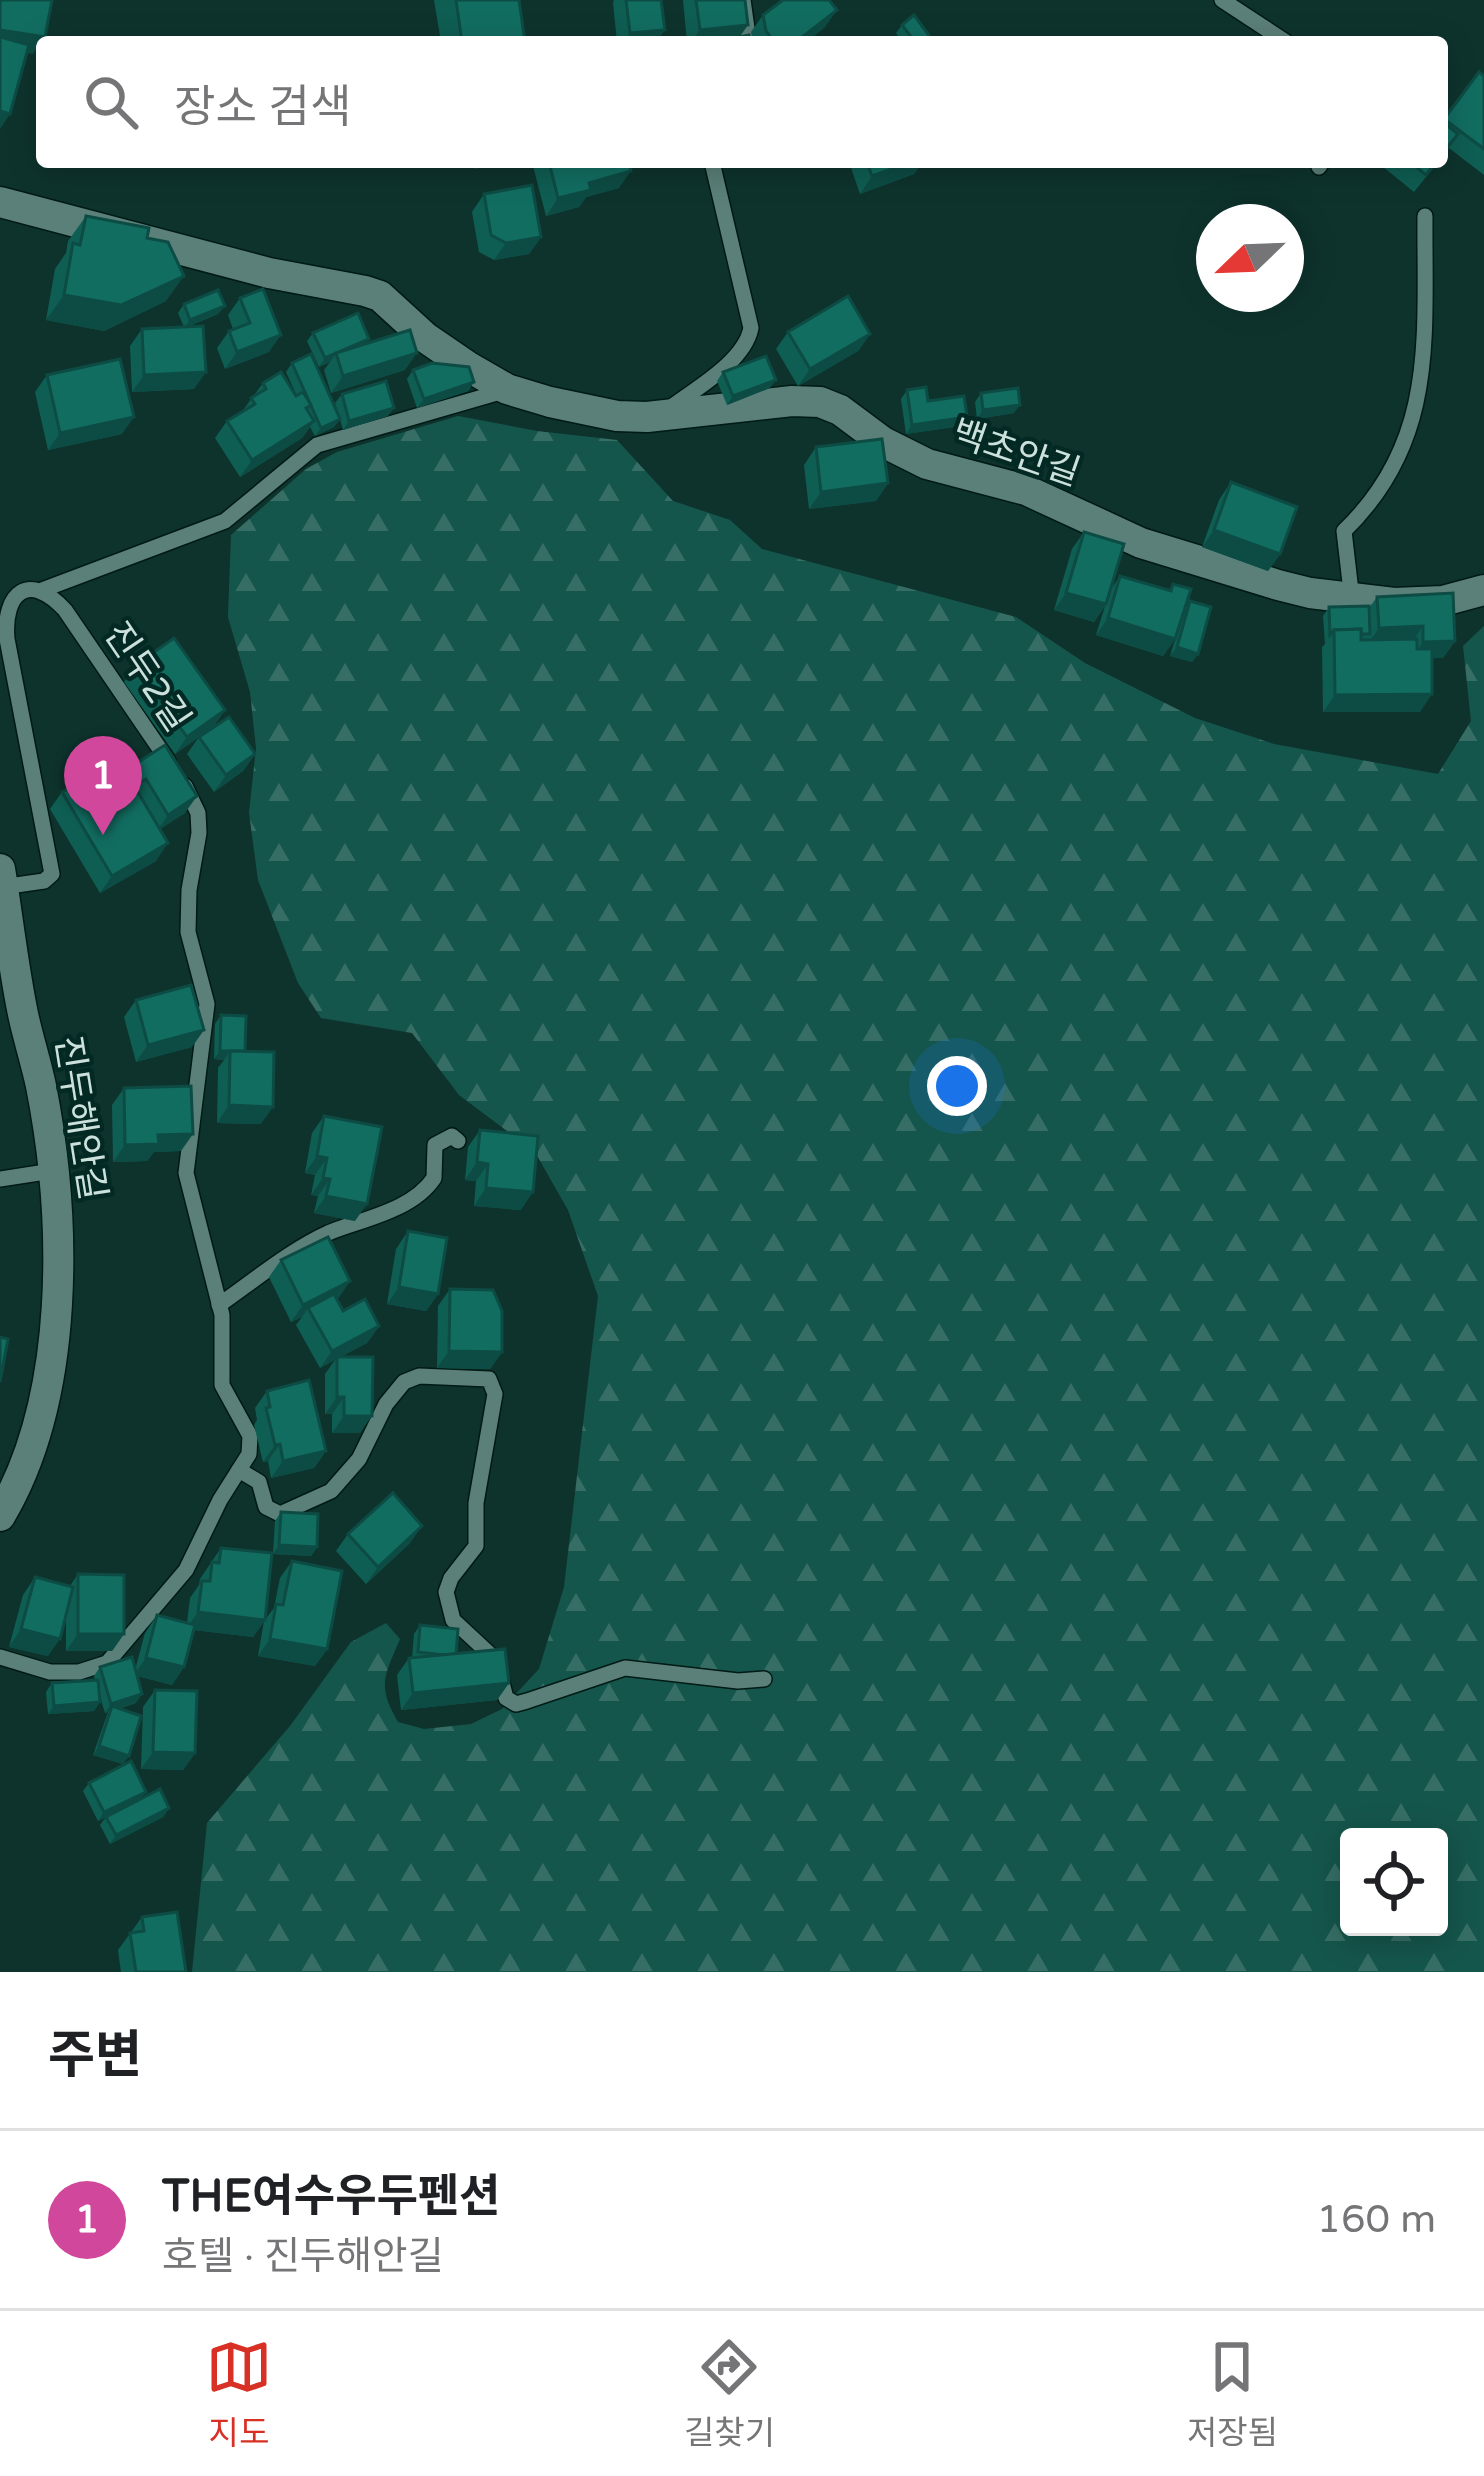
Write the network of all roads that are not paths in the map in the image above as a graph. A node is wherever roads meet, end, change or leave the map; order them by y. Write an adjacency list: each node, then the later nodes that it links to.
1 (743, 0): 3 (lane)
2 (1222, 0): 4 (lane)
3 (747, 36)
4 (1277, 36)
5 (713, 168): 9 (lane)
6 (0, 202): 8 (street, 백초안길)
7 (1425, 216): 12 (lane)
8 (507, 389): 9 (street, 백초안길); 10 (lane)
9 (659, 416): 12 (street, 백초안길)
10 (42, 590): 13 (lane); 17 (lane, 진두2길)
11 (1484, 590): 12 (street, 백초안길)
12 (1352, 600)
13 (1, 881): 15 (street, 진두해안길)
14 (458, 1141): 17 (lane)
15 (52, 1171): 16 (lane); 19 (street, 진두해안길)
16 (0, 1179)
17 (219, 1305): 18 (lane, 진두2길)
18 (239, 1470): 20 (lane, 진두2길); 21 (lane)
19 (0, 1516)
20 (0, 1657)
21 (764, 1679)

